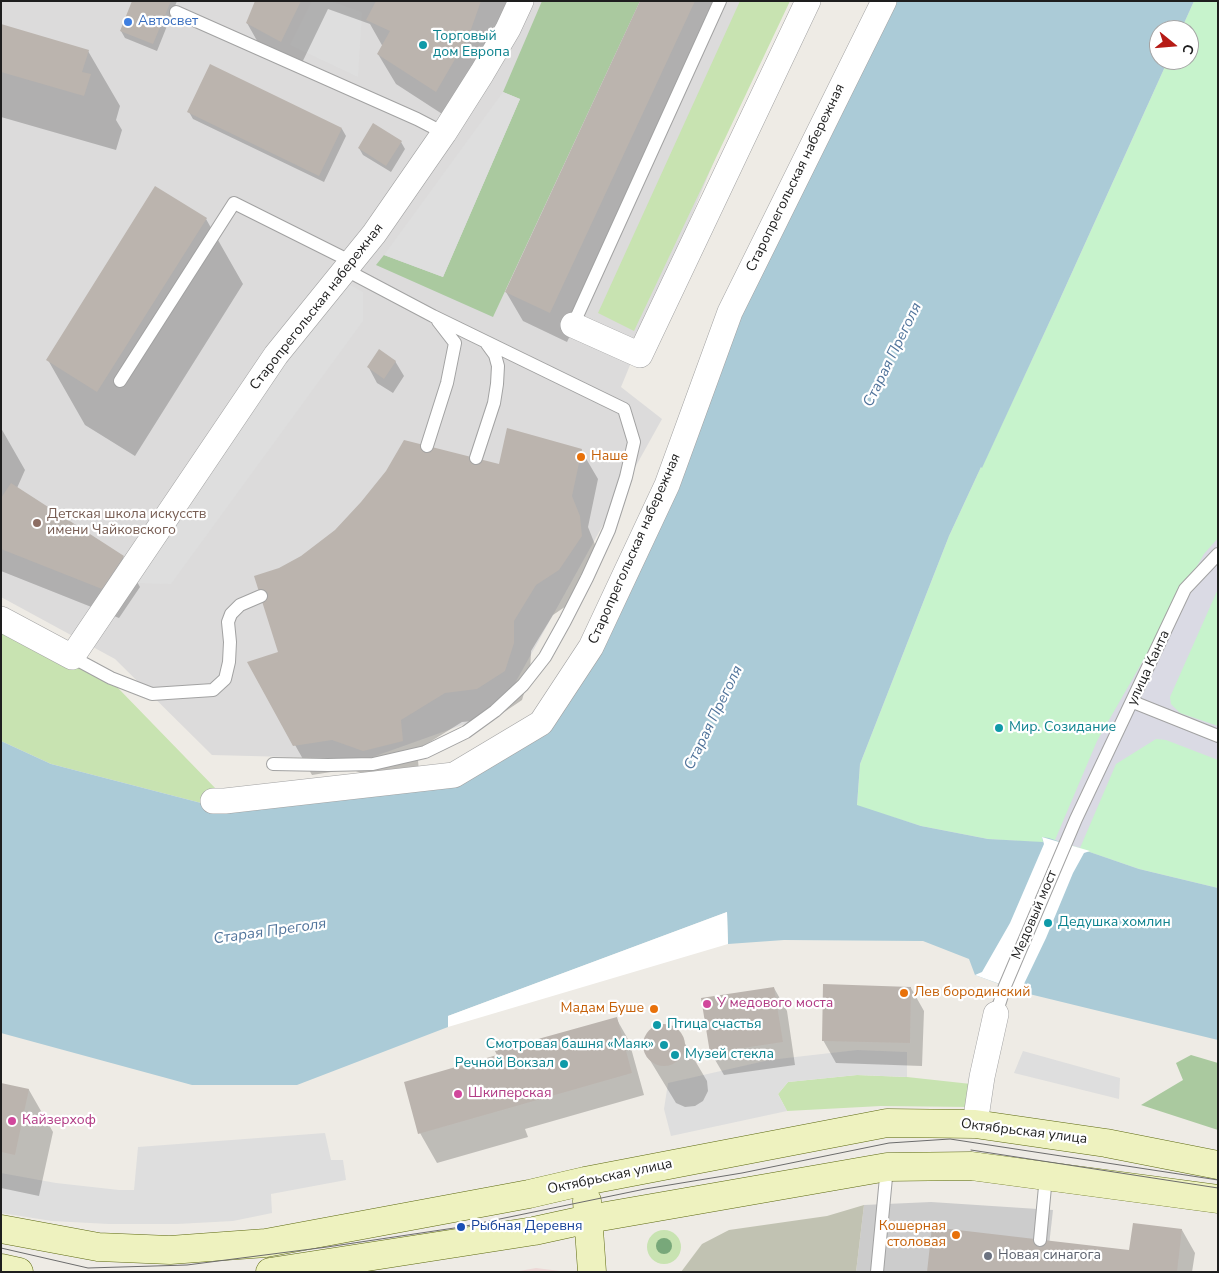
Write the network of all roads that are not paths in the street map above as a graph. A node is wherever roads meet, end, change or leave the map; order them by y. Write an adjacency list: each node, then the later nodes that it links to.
1 (521, 1): 6 (street, Старопрегольская набережная)
2 (720, 1): 9 (lane)
3 (808, 1): 9 (street)
4 (884, 1): 21 (street, Старопрегольская набережная)
5 (176, 12): 6 (lane)
6 (444, 133): 7 (street, Старопрегольская набережная)
7 (349, 266): 8 (lane); 11 (lane); 17 (street, Старопрегольская набережная)
8 (433, 316): 10 (lane); 12 (lane)
9 (573, 325)
10 (485, 342): 13 (lane); 20 (lane)
11 (120, 382)
12 (428, 446)
13 (476, 458)
14 (1218, 554): 18 (lane, улица Канта)
15 (261, 596): 17 (lane)
16 (1, 619): 17 (street)
17 (72, 657)
18 (1133, 702): 19 (lane); 22 (lane, улица Канта)
19 (1218, 736)
20 (273, 764)
21 (213, 801)
22 (1066, 844): 23 (lane, Медовый мост)
23 (996, 1014): 24 (street)
24 (975, 1124): 25 (main road, Октябрьская улица); 28 (main road, Октябрьская улица)
25 (1218, 1165)
26 (887, 1167): 27 (main road); 30 (main road); 37 (lane)
27 (1046, 1176): 29 (main road); 32 (lane)
28 (585, 1181): 30 (main road); 31 (main road, Октябрьская улица)
29 (1218, 1199)
30 (589, 1219): 35 (main road); 36 (main road)
31 (1, 1229)
32 (1040, 1240)
33 (1, 1268): 34 (main road)
34 (19, 1272)
35 (270, 1272)
36 (592, 1272)
37 (877, 1272)

